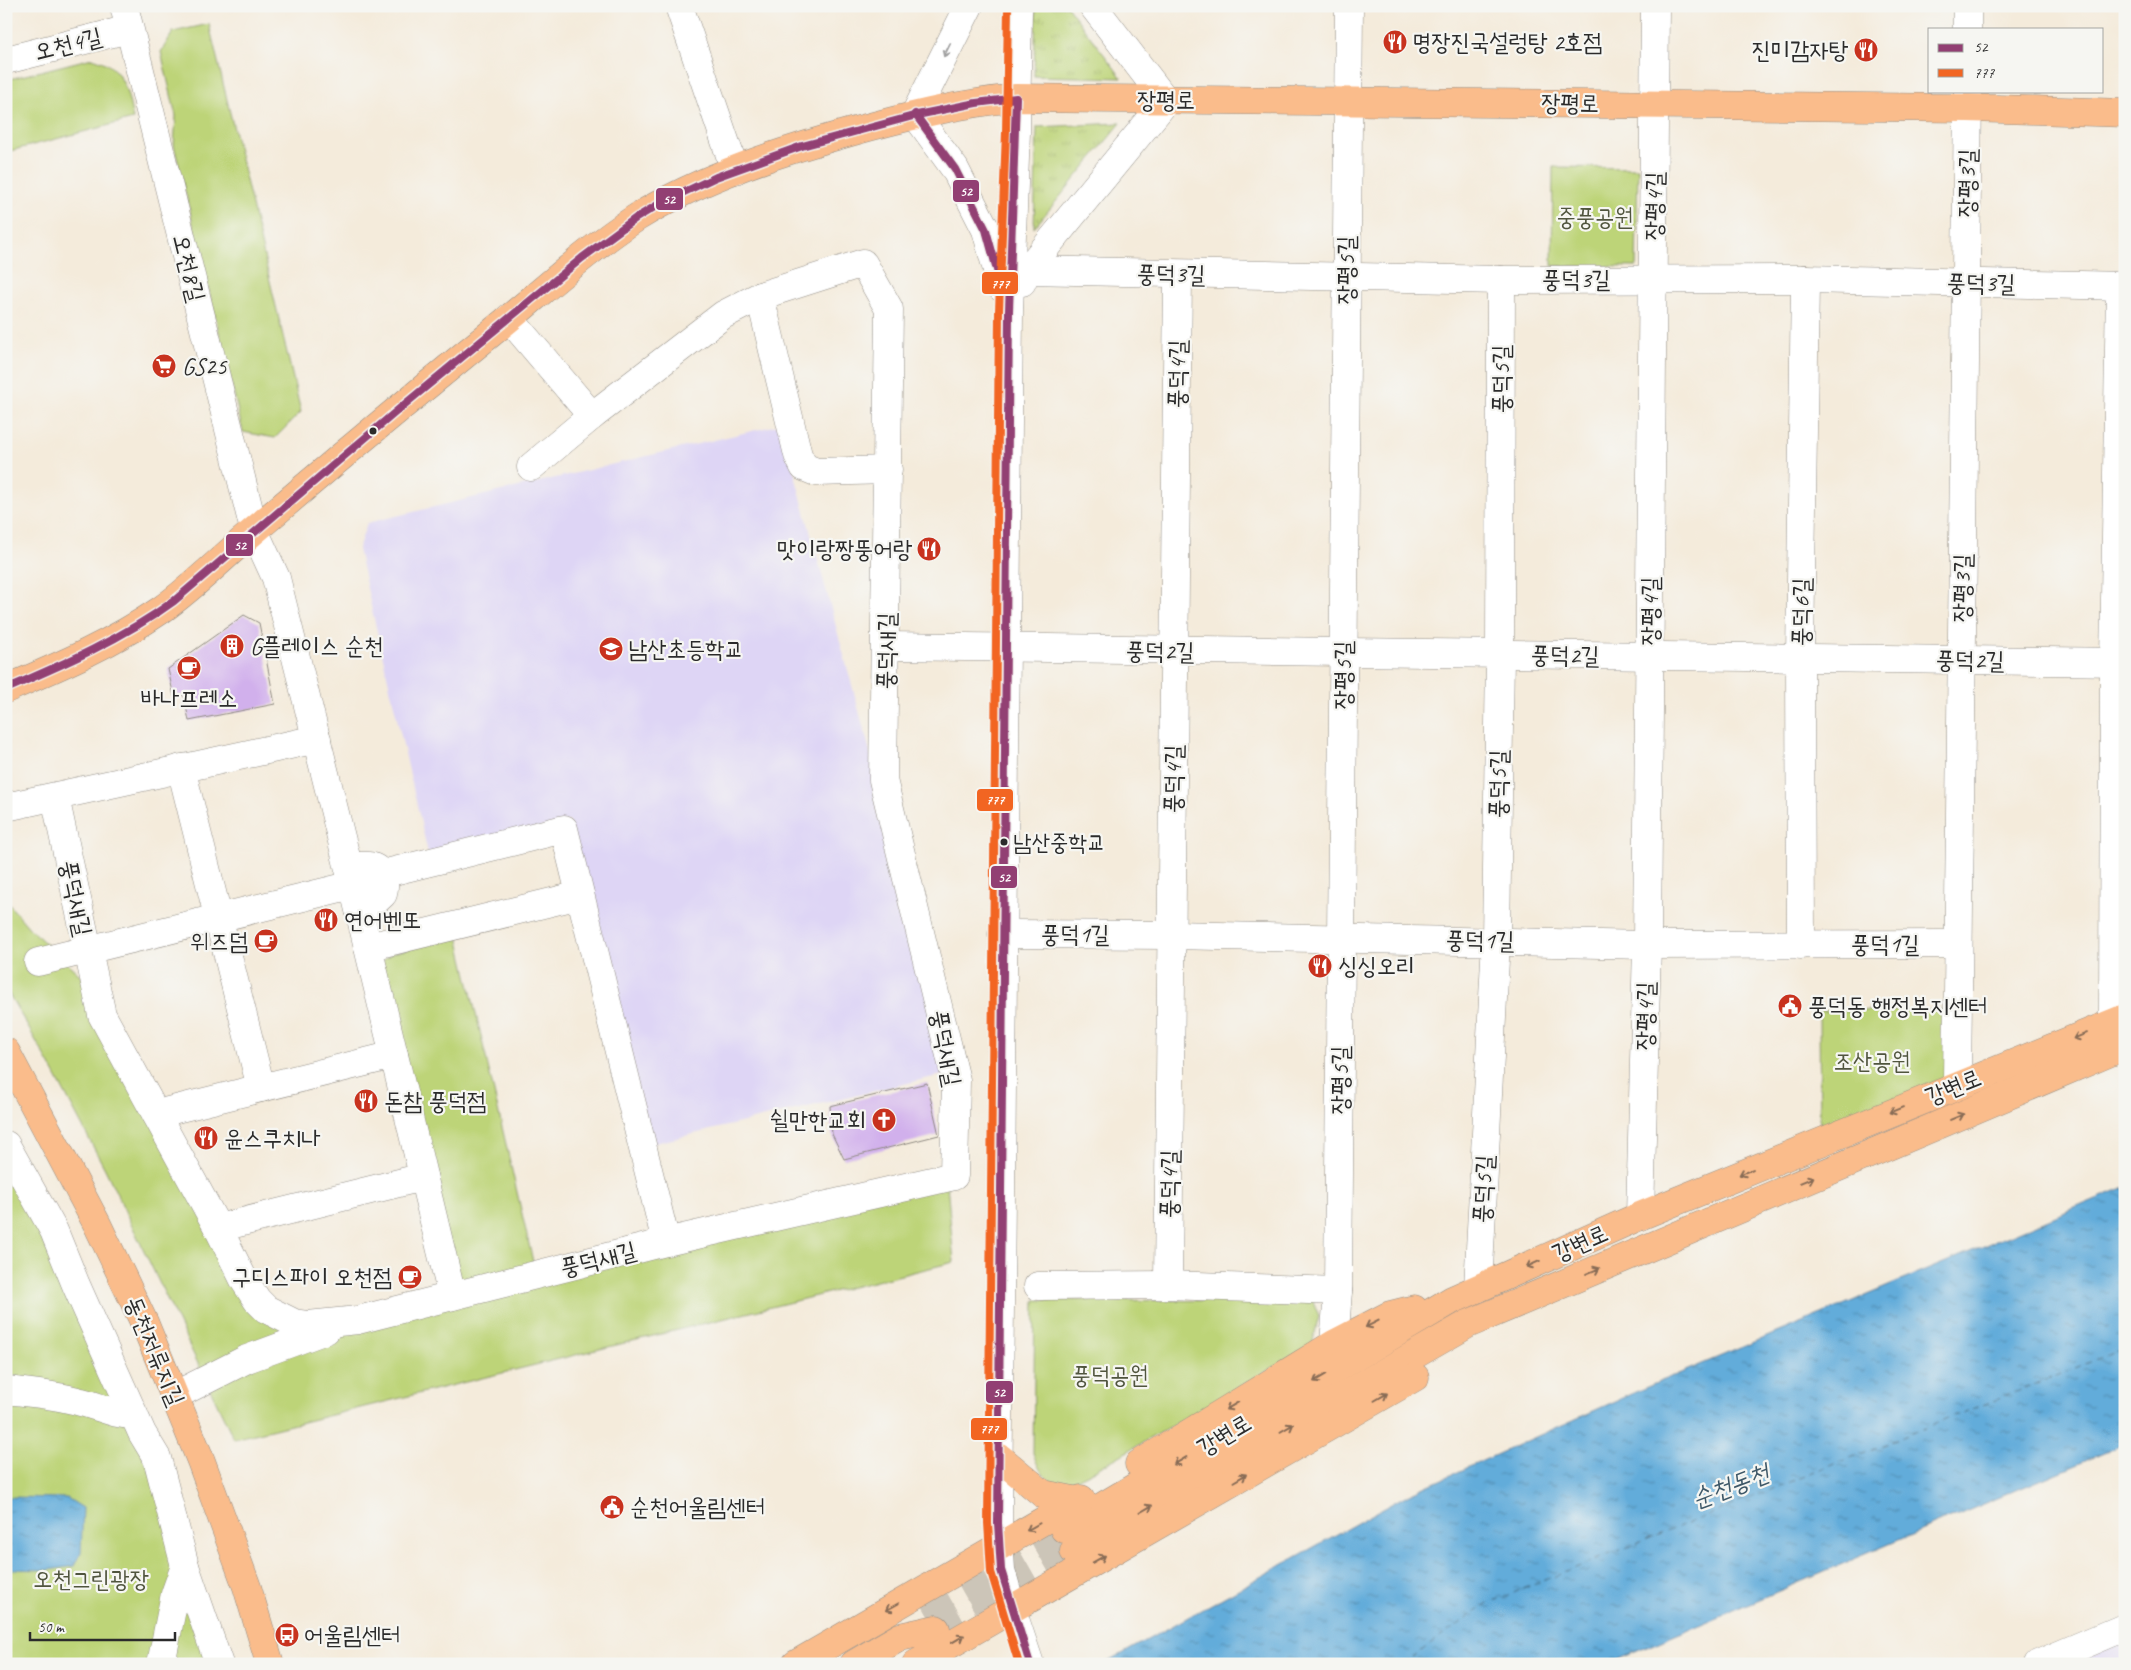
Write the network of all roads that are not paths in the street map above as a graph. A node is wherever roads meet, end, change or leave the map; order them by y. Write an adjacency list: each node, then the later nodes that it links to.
1 (679, 6): 18 (street)
2 (969, 6): 17 (street, one-way to 17)
3 (1018, 6): 11 (street)
4 (1093, 6): 13 (street)
5 (1349, 6): 14 (street, 장평5길)
6 (1655, 6): 15 (street, 장평4길)
7 (1967, 6): 9 (street)
8 (127, 18): 10 (street, 오천4길); 33 (street, 오천8길)
9 (1968, 28)
10 (6, 60)
11 (1016, 98): 13 (main road, 장평로); 17 (main road, 장평로); 28 (street)
12 (1968, 100): 15 (main road, 장평로); 16 (main road, 장평로); 25 (street, 장평3길)
13 (1166, 101): 14 (main road, 장평로); 19 (street)
14 (1348, 101): 15 (main road, 장평로); 21 (street, 장평5길)
15 (1655, 104): 22 (street, 장평4길)
16 (2125, 113)
17 (915, 114): 18 (main road, 장평로); 28 (street)
18 (735, 170): 29 (main road, 장평로)
19 (1027, 270): 20 (street, 풍덕3길); 28 (street)
20 (1178, 274): 21 (street, 풍덕3길); 36 (street, 풍덕4길)
21 (1346, 276): 24 (street, 풍덕3길); 37 (street, 장평5길)
22 (1653, 279): 23 (street, 풍덕3길); 24 (street, 풍덕3길); 39 (street, 장평4길)
23 (1805, 279): 25 (street, 풍덕3길); 40 (street, 풍덕6길)
24 (1501, 280): 38 (street, 풍덕5길)
25 (1966, 283): 26 (street, 풍덕3길); 41 (street, 장평3길)
26 (2122, 286): 42 (street)
27 (760, 296): 30 (street, 풍덕새길); 32 (street); 32 (street, 풍덕새길)
28 (1009, 311): 35 (street)
29 (509, 318): 30 (street); 33 (main road, 장평로)
30 (592, 416): 31 (street, 풍덕새길)
31 (531, 467)
32 (888, 470): 34 (street, 풍덕새길)
33 (254, 530): 43 (main road, 장평로); 44 (street)
34 (886, 646): 35 (street, 풍덕2길); 71 (street, 풍덕새길)
35 (1005, 649): 36 (street, 풍덕2길); 51 (street)
36 (1174, 651): 37 (street, 풍덕2길); 52 (street, 풍덕4길)
37 (1343, 653): 38 (street, 풍덕2길); 53 (street, 장평5길)
38 (1500, 655): 39 (street, 풍덕2길); 54 (street, 풍덕5길)
39 (1650, 656): 40 (street, 풍덕2길); 56 (street, 장평4길)
40 (1800, 658): 41 (street, 풍덕2길); 57 (street, 풍덕6길)
41 (1962, 660): 42 (street, 풍덕2길); 55 (street, 장평3길)
42 (2120, 662): 61 (street)
43 (6, 688)
44 (317, 739): 45 (street); 48 (street)
45 (181, 768): 46 (street); 50 (street)
46 (55, 797): 47 (street); 59 (street, 풍덕새길)
47 (6, 806)
48 (367, 880): 49 (street); 50 (street); 58 (street)
49 (580, 895): 58 (street); 71 (street)
50 (219, 918): 59 (street); 65 (street)
51 (1002, 934): 52 (street, 풍덕1길); 86 (street)
52 (1171, 935): 53 (street, 풍덕1길); 72 (street, 풍덕4길)
53 (1341, 938): 54 (street, 풍덕1길); 75 (street, 장평5길)
54 (1496, 940): 56 (street, 풍덕1길); 74 (street, 풍덕5길)
55 (1958, 944): 57 (street, 풍덕1길); 64 (street, 장평3길)
56 (1647, 945): 57 (street, 풍덕1길); 69 (street, 장평4길)
57 (1801, 945)
58 (368, 947): 63 (street)
59 (87, 950): 60 (street); 66 (street, 풍덕새길)
60 (38, 962)
61 (2121, 1029): 64 (main road, 강변로, one-way to 64); 80 (main road, 강변로, one-way to 61)
62 (6, 1052): 84 (main road, 동천저류지길)
63 (394, 1055): 65 (street); 68 (street)
64 (1957, 1085): 69 (main road, 강변로, one-way to 69)
65 (261, 1088): 66 (street)
66 (156, 1114): 70 (street, 풍덕새길)
67 (6, 1145): 85 (street)
68 (423, 1177): 70 (street); 76 (street)
69 (1640, 1216): 74 (main road, 강변로, one-way to 74)
70 (218, 1228): 78 (street, 풍덕새길)
71 (666, 1242): 76 (street, 풍덕새길)
72 (1168, 1285): 73 (street); 75 (street)
73 (1038, 1286)
74 (1478, 1288): 77 (main road, 강변로)
75 (1338, 1291): 81 (street, 장평5길)
76 (452, 1296): 79 (street, 풍덕새길)
77 (1452, 1300): 80 (main road, 강변로, one-way to 80); 81 (main road, one-way to 81)
78 (268, 1310): 79 (street, 풍덕새길); 82 (street)
79 (358, 1320): 82 (street)
80 (1468, 1324): 90 (main road, one-way to 80)
81 (1334, 1344): 87 (main road, one-way to 87)
82 (254, 1356): 84 (street)
83 (6, 1390): 85 (street)
84 (174, 1396): 95 (main road, 동천저류지길)
85 (134, 1415): 89 (street)
86 (1000, 1458): 87 (main road); 88 (street)
87 (1078, 1501): 88 (main road, one-way to 88)
88 (1000, 1546): 90 (street); 96 (main road, one-way to 96)
89 (184, 1566): 93 (street); 94 (street)
90 (1013, 1614): 98 (main road, one-way to 90); 99 (street)
91 (930, 1619): 97 (main road)
92 (2125, 1627): 100 (street)
93 (161, 1664)
94 (219, 1664)
95 (270, 1664)
96 (796, 1664)
97 (854, 1664)
98 (916, 1664)
99 (1030, 1664)
100 (2038, 1664)

